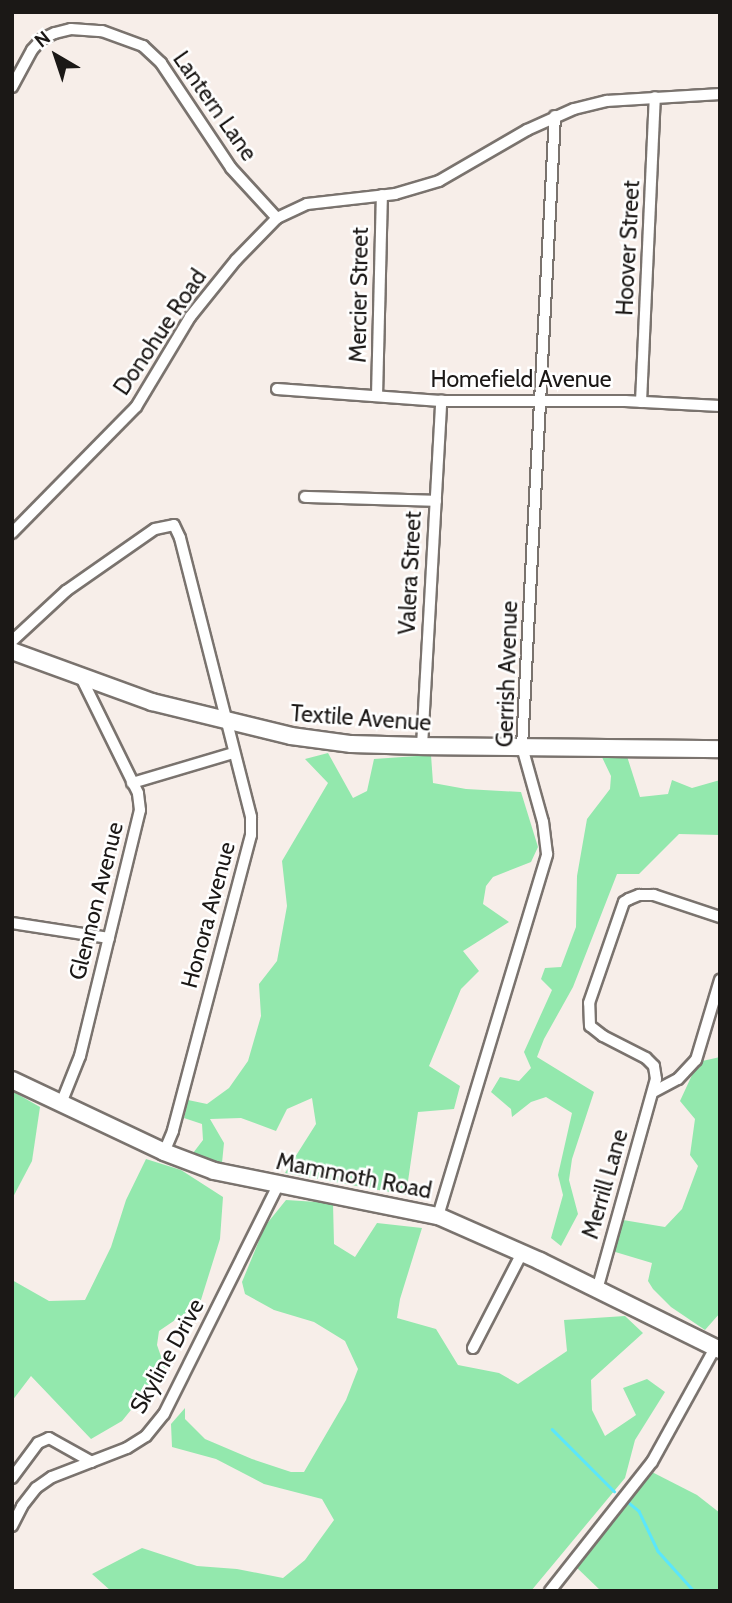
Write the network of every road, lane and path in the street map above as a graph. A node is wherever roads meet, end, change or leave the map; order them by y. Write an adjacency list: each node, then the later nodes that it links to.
1 (12, 87): 6 (street, Lantern Lane)
2 (720, 94): 3 (street, Donohue Road)
3 (655, 97): 4 (street, Donohue Road); 10 (street, Hoover Street)
4 (555, 116): 5 (street, Donohue Road); 11 (street, Gerrish Avenue)
5 (382, 195): 6 (street, Donohue Road); 8 (street, Mercier Street)
6 (277, 218): 15 (street, Donohue Road)
7 (277, 389): 8 (street, Homefield Avenue)
8 (377, 396): 9 (street, Homefield Avenue)
9 (441, 401): 11 (street, Homefield Avenue); 14 (street, Valera Street)
10 (640, 401): 11 (street, Homefield Avenue); 12 (street, Homefield Avenue)
11 (540, 402): 21 (street, Gerrish Avenue)
12 (720, 406)
13 (305, 498): 14 (street)
14 (436, 501): 20 (street, Valera Street)
15 (12, 533)
16 (12, 640): 19 (street, Honora Avenue)
17 (12, 651): 18 (main road, Textile Avenue)
18 (81, 677): 19 (main road, Textile Avenue); 24 (street, Glennon Avenue)
19 (224, 722): 20 (main road, Textile Avenue); 23 (street, Honora Avenue)
20 (422, 746): 21 (main road, Textile Avenue)
21 (522, 747): 22 (main road, Textile Avenue); 34 (street, Gerrish Avenue)
22 (720, 749)
23 (233, 753): 24 (street); 32 (street, Honora Avenue)
24 (132, 783): 27 (street, Glennon Avenue)
25 (720, 918): 30 (street, Merrill Lane)
26 (12, 923): 27 (street)
27 (109, 938): 31 (street, Glennon Avenue)
28 (720, 980): 30 (street)
29 (12, 1080): 31 (main road, Mammoth Road)
30 (654, 1091): 36 (street, Merrill Lane)
31 (62, 1101): 32 (main road, Mammoth Road)
32 (164, 1152): 33 (main road, Mammoth Road)
33 (279, 1183): 34 (main road, Mammoth Road); 39 (street, Skyline Drive)
34 (438, 1216): 35 (main road, Mammoth Road)
35 (522, 1253): 36 (main road, Mammoth Road); 37 (street)
36 (597, 1290): 38 (main road, Mammoth Road)
37 (473, 1348)
38 (718, 1349): 42 (street)
39 (92, 1462): 40 (street); 41 (street, Skyline Drive)
40 (12, 1478)
41 (12, 1526)
42 (550, 1591)

